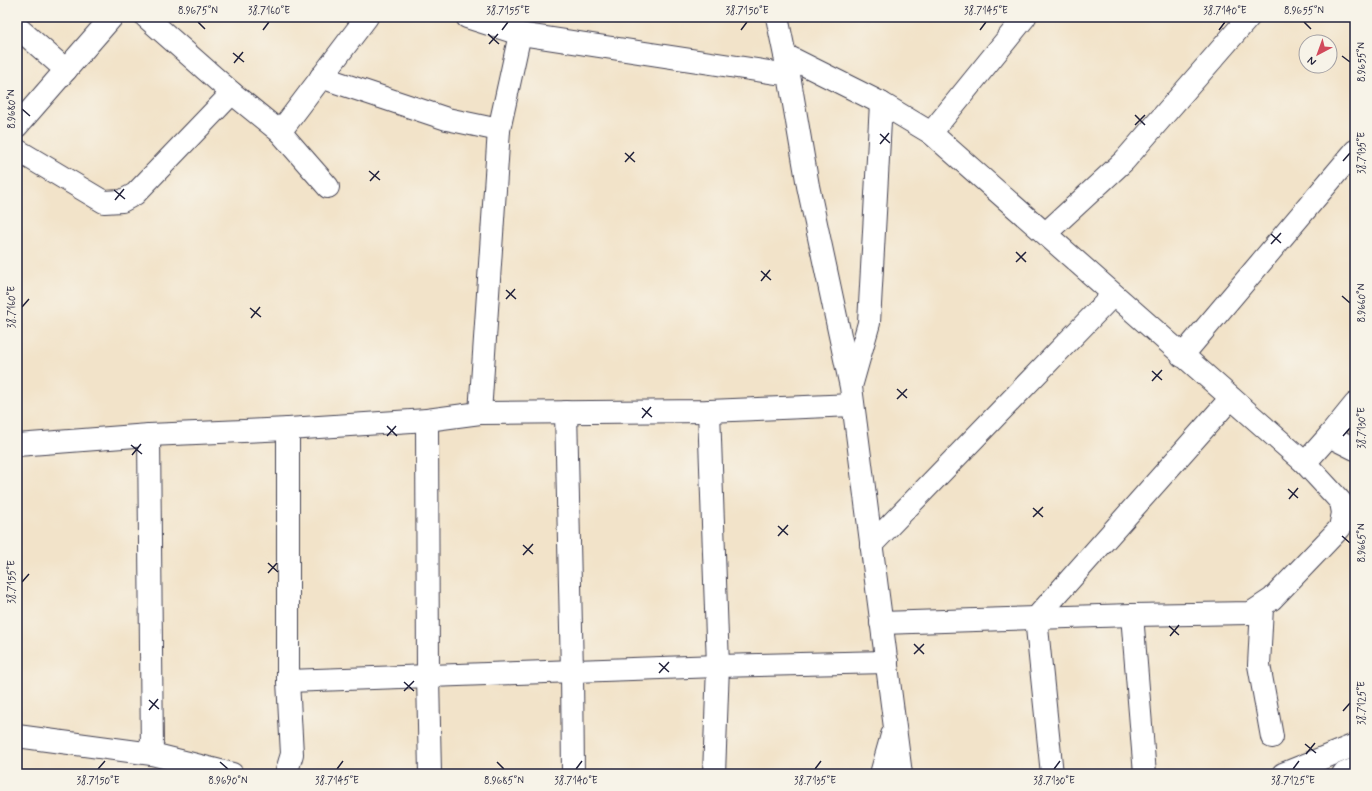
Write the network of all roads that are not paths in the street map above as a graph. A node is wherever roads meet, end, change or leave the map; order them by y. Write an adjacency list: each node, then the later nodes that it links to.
1 (112, 17): 12 (street)
2 (146, 17): 14 (street)
3 (367, 17): 13 (street)
4 (467, 17): 10 (street)
5 (794, 17): 8 (street)
6 (1025, 17): 19 (street)
7 (1250, 17): 23 (street)
8 (778, 25): 11 (street)
9 (17, 27): 12 (street)
10 (520, 34): 11 (street); 17 (street)
11 (787, 65): 15 (street); 26 (street)
12 (66, 70): 16 (street)
13 (321, 77): 17 (street); 18 (street)
14 (232, 93): 18 (street); 20 (street)
15 (881, 103): 19 (street); 26 (street)
16 (17, 126)
17 (499, 130): 31 (street)
18 (280, 132): 22 (street)
19 (931, 133): 23 (street)
20 (17, 150)
21 (1355, 151): 25 (street)
22 (328, 187)
23 (1046, 233): 24 (street)
24 (1114, 295): 25 (street); 39 (street)
25 (1182, 356): 27 (street)
26 (852, 396): 29 (street); 39 (street)
27 (1231, 398): 38 (street); 42 (street)
28 (1355, 404): 35 (street)
29 (709, 411): 30 (street); 45 (street)
30 (566, 412): 31 (street); 46 (street)
31 (480, 413): 32 (street)
32 (428, 420): 33 (street); 47 (street)
33 (288, 428): 34 (street); 48 (street)
34 (149, 435): 36 (street); 53 (street)
35 (1329, 436): 37 (street); 38 (street)
36 (17, 445)
37 (1355, 449)
38 (1305, 463): 40 (street)
39 (871, 545): 43 (street)
40 (1262, 607): 41 (street); 51 (street)
41 (1132, 615): 42 (street); 63 (street)
42 (1036, 618): 43 (street); 62 (street)
43 (881, 623): 44 (street)
44 (887, 662): 45 (street); 49 (street)
45 (718, 666): 46 (street); 59 (street)
46 (572, 671): 47 (street); 58 (street)
47 (428, 676): 48 (street); 57 (street)
48 (288, 681): 56 (street)
49 (894, 725): 60 (street); 61 (street)
50 (17, 736): 53 (street)
51 (1272, 737)
52 (1355, 745): 64 (street)
53 (152, 754): 55 (street)
54 (1355, 769): 65 (street)
55 (232, 774)
56 (286, 774)
57 (430, 774)
58 (573, 774)
59 (714, 774)
60 (881, 774)
61 (901, 774)
62 (1052, 774)
63 (1145, 774)
64 (1282, 774)
65 (1343, 774)

